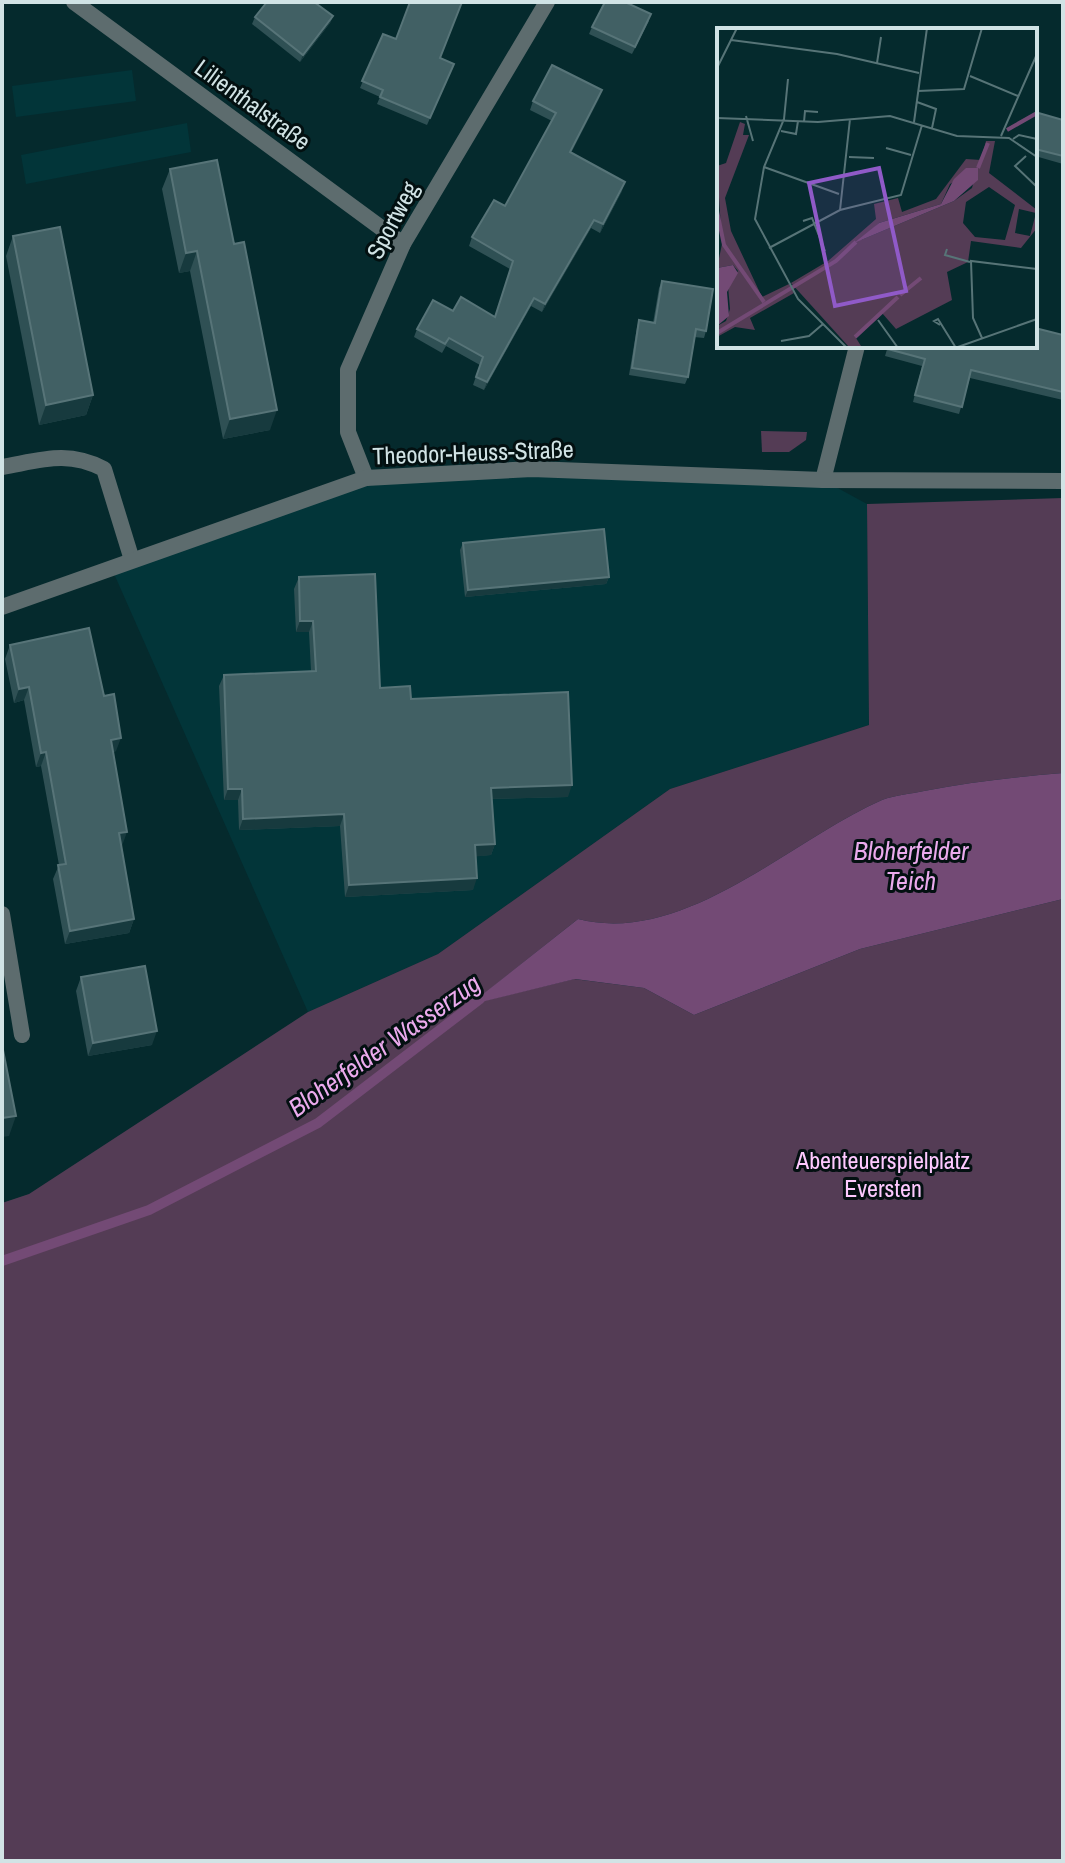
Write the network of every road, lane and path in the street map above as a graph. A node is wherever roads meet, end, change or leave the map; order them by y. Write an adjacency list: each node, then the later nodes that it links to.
1 (74, 2): 3 (street, Lilienthalstraße)
2 (547, 2): 3 (street, Sportweg)
3 (403, 244): 6 (street, Sportweg)
4 (856, 348): 7 (street)
5 (2, 467): 9 (street)
6 (366, 478): 7 (street, Theodor-Heuss-Straße); 9 (street, Theodor-Heuss-Straße)
7 (823, 480): 8 (street, Theodor-Heuss-Straße)
8 (1063, 481)
9 (132, 560): 10 (street, Theodor-Heuss-Straße)
10 (2, 607)
11 (2, 914): 12 (street)
12 (22, 1035)

